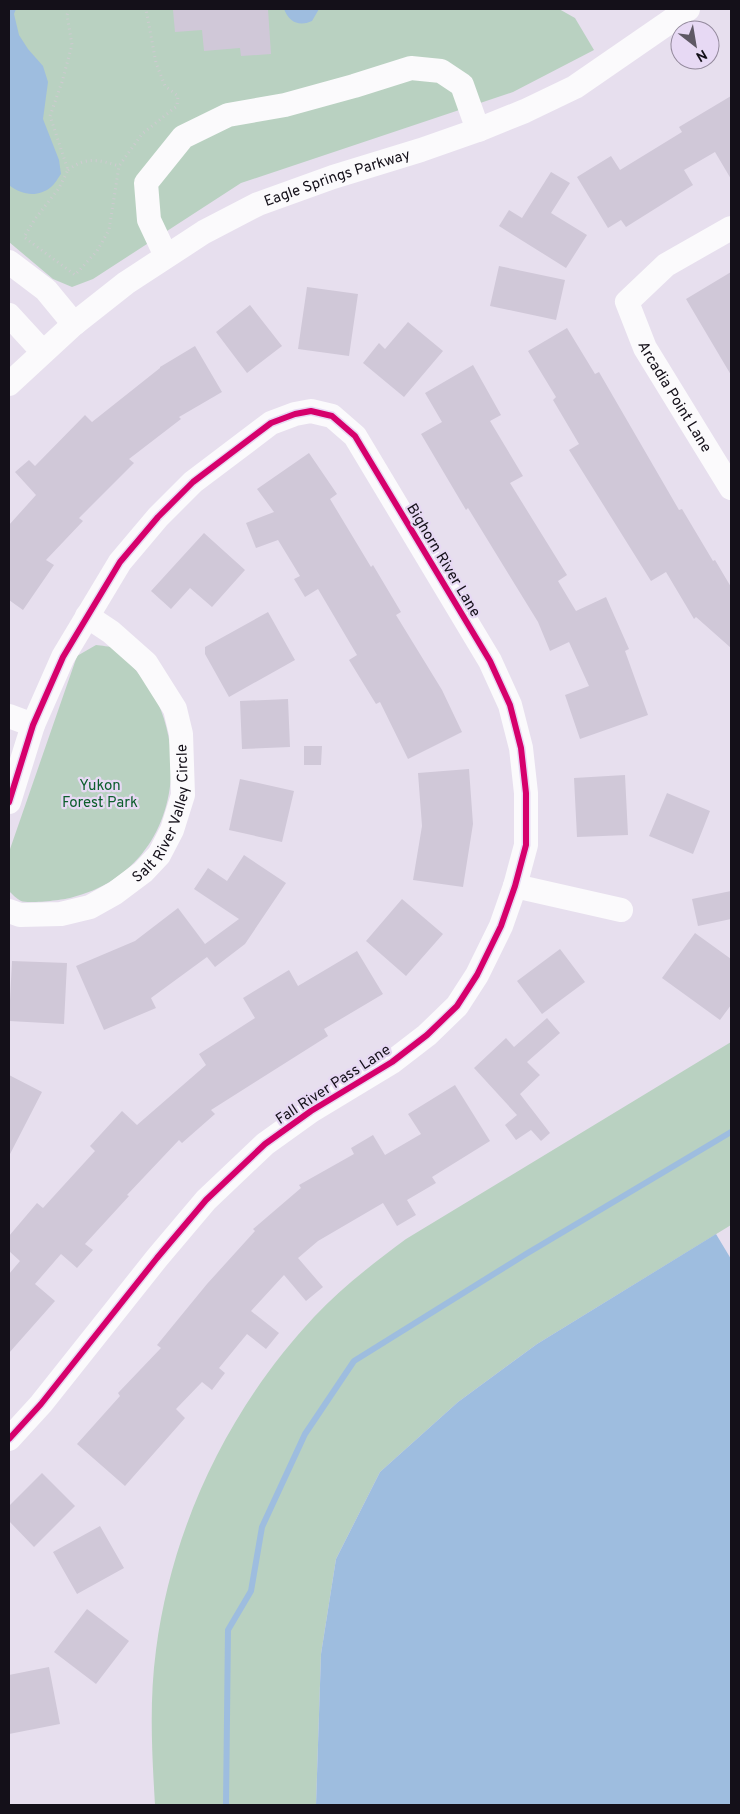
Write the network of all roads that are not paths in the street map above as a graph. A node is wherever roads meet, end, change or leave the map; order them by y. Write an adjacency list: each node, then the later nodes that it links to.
1 (688, 9): 2 (street, Eagle Springs Parkway)
2 (478, 130): 4 (street, Eagle Springs Parkway); 4 (street)
3 (731, 228): 10 (street, Arcadia Point Lane)
4 (166, 256): 7 (street, Eagle Springs Parkway)
5 (9, 262): 7 (street)
6 (9, 316): 8 (street)
7 (74, 324): 8 (street, Eagle Springs Parkway)
8 (42, 351): 9 (street, Eagle Springs Parkway)
9 (9, 384)
10 (731, 488)
11 (87, 616): 13 (street); 14 (street, Bighorn River Lane); 19 (street, Salt River Valley Circle)
12 (9, 716): 13 (street)
13 (33, 725): 15 (street)
14 (521, 748): 17 (street, Fall River Pass Lane)
15 (14, 768): 16 (street)
16 (9, 802)
17 (515, 886): 18 (street); 20 (street, Fall River Pass Lane)
18 (621, 910)
19 (9, 911)
20 (9, 1440)

